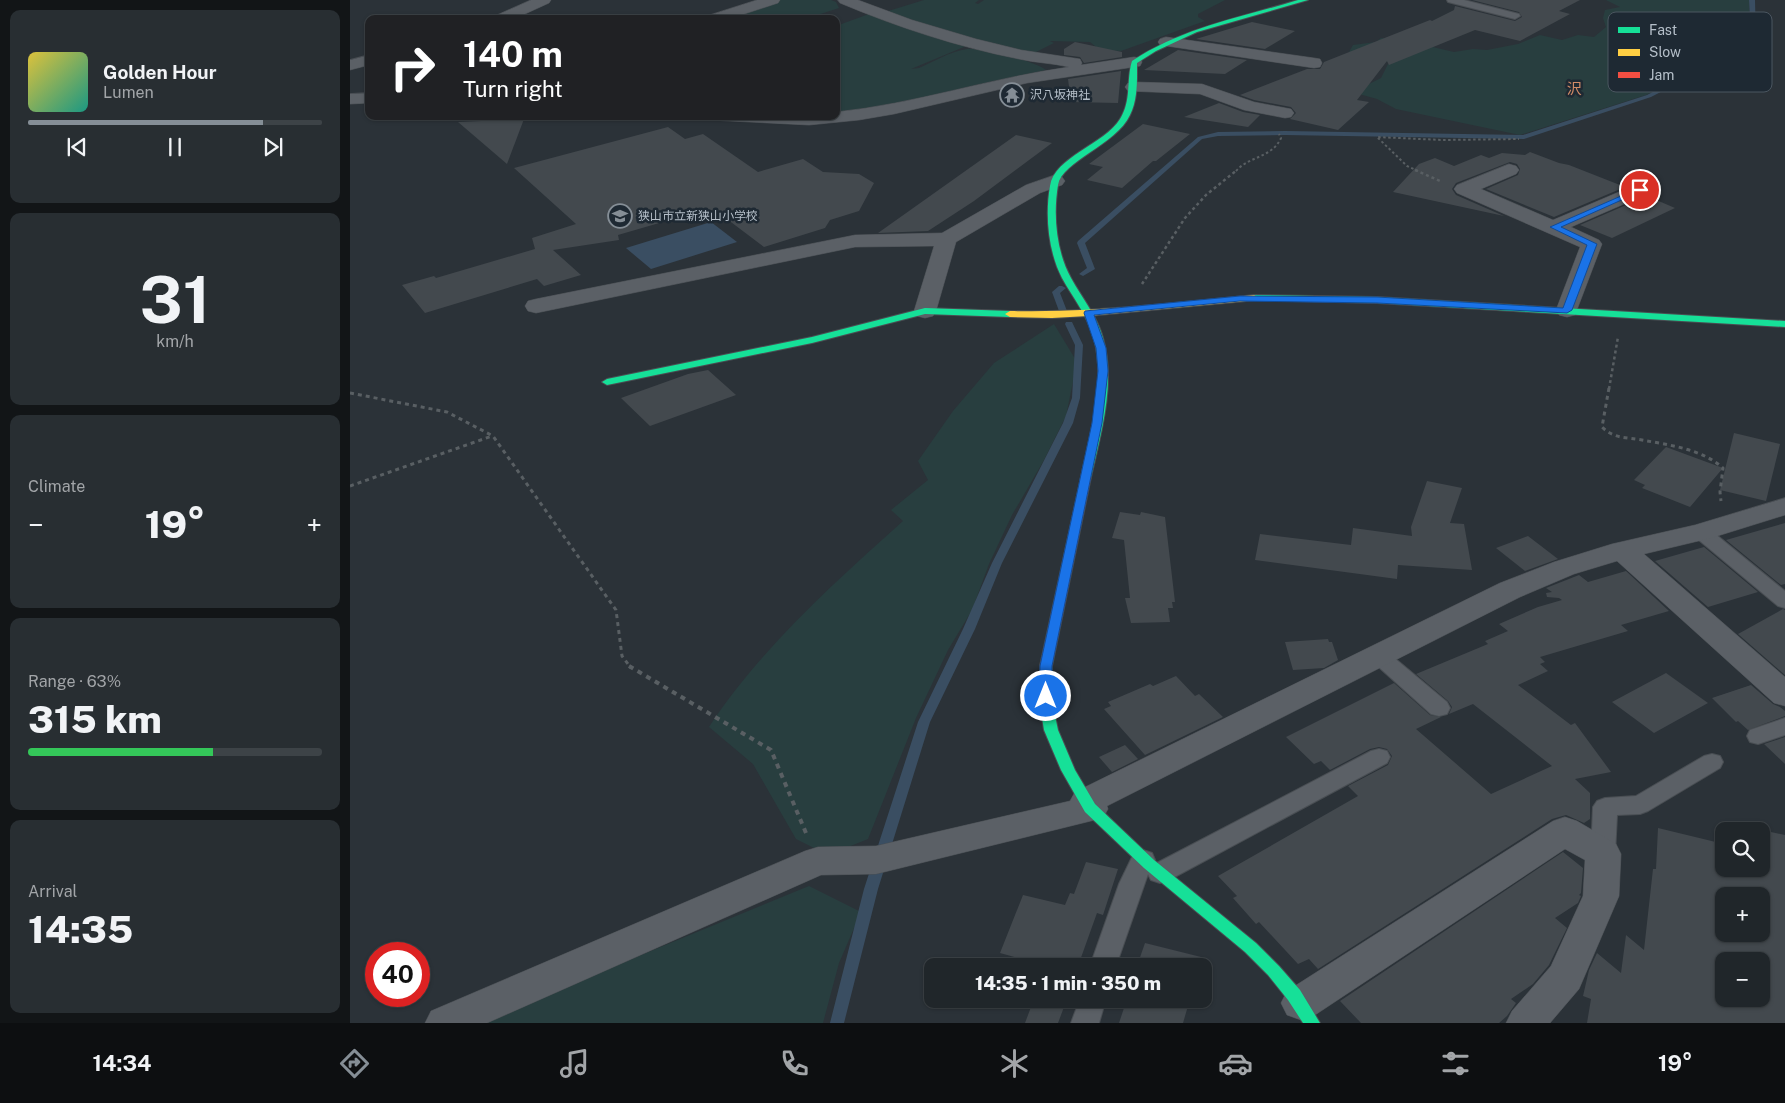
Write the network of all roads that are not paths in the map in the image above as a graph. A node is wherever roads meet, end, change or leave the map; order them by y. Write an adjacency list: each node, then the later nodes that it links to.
1 (544, 0): 6 (street)
2 (773, 0): 7 (street)
3 (844, 0): 14 (street)
4 (1303, 0): 9 (street)
5 (1452, 0): 8 (lane)
6 (509, 15)
7 (725, 15)
8 (1515, 16)
9 (1166, 42): 11 (street); 12 (street)
10 (365, 61): 13 (street)
11 (1134, 62): 14 (street); 15 (street)
12 (1314, 64)
13 (350, 65)
14 (1089, 67): 19 (street)
15 (1134, 87): 18 (street); 21 (street)
16 (365, 98): 17 (street)
17 (350, 99)
18 (1285, 113)
19 (840, 117)
20 (1509, 170): 23 (street)
21 (1055, 181): 24 (street); 28 (street)
22 (1640, 190): 23 (street)
23 (1554, 227): 26 (street)
24 (946, 239): 25 (street); 27 (street)
25 (536, 306)
26 (1567, 310): 28 (street); 29 (street)
27 (925, 311): 28 (street); 30 (street)
28 (1088, 313): 42 (street)
29 (1785, 324)
30 (607, 382)
31 (1785, 506): 32 (street)
32 (1701, 532): 33 (street); 34 (lane)
33 (1622, 550): 35 (street); 36 (street)
34 (1785, 601)
35 (1379, 656): 37 (lane); 42 (street)
36 (1785, 695)
37 (1439, 708)
38 (1785, 726): 39 (lane)
39 (1758, 736)
40 (1379, 757): 44 (lane)
41 (1712, 762): 43 (lane)
42 (1089, 805): 44 (street); 48 (street)
43 (1603, 854): 47 (street); 50 (street)
44 (1152, 867): 45 (lane); 47 (street)
45 (1106, 958)
46 (1090, 1008): 49 (lane)
47 (1307, 1013)
48 (445, 1023)
49 (1085, 1023)
50 (1526, 1023)

